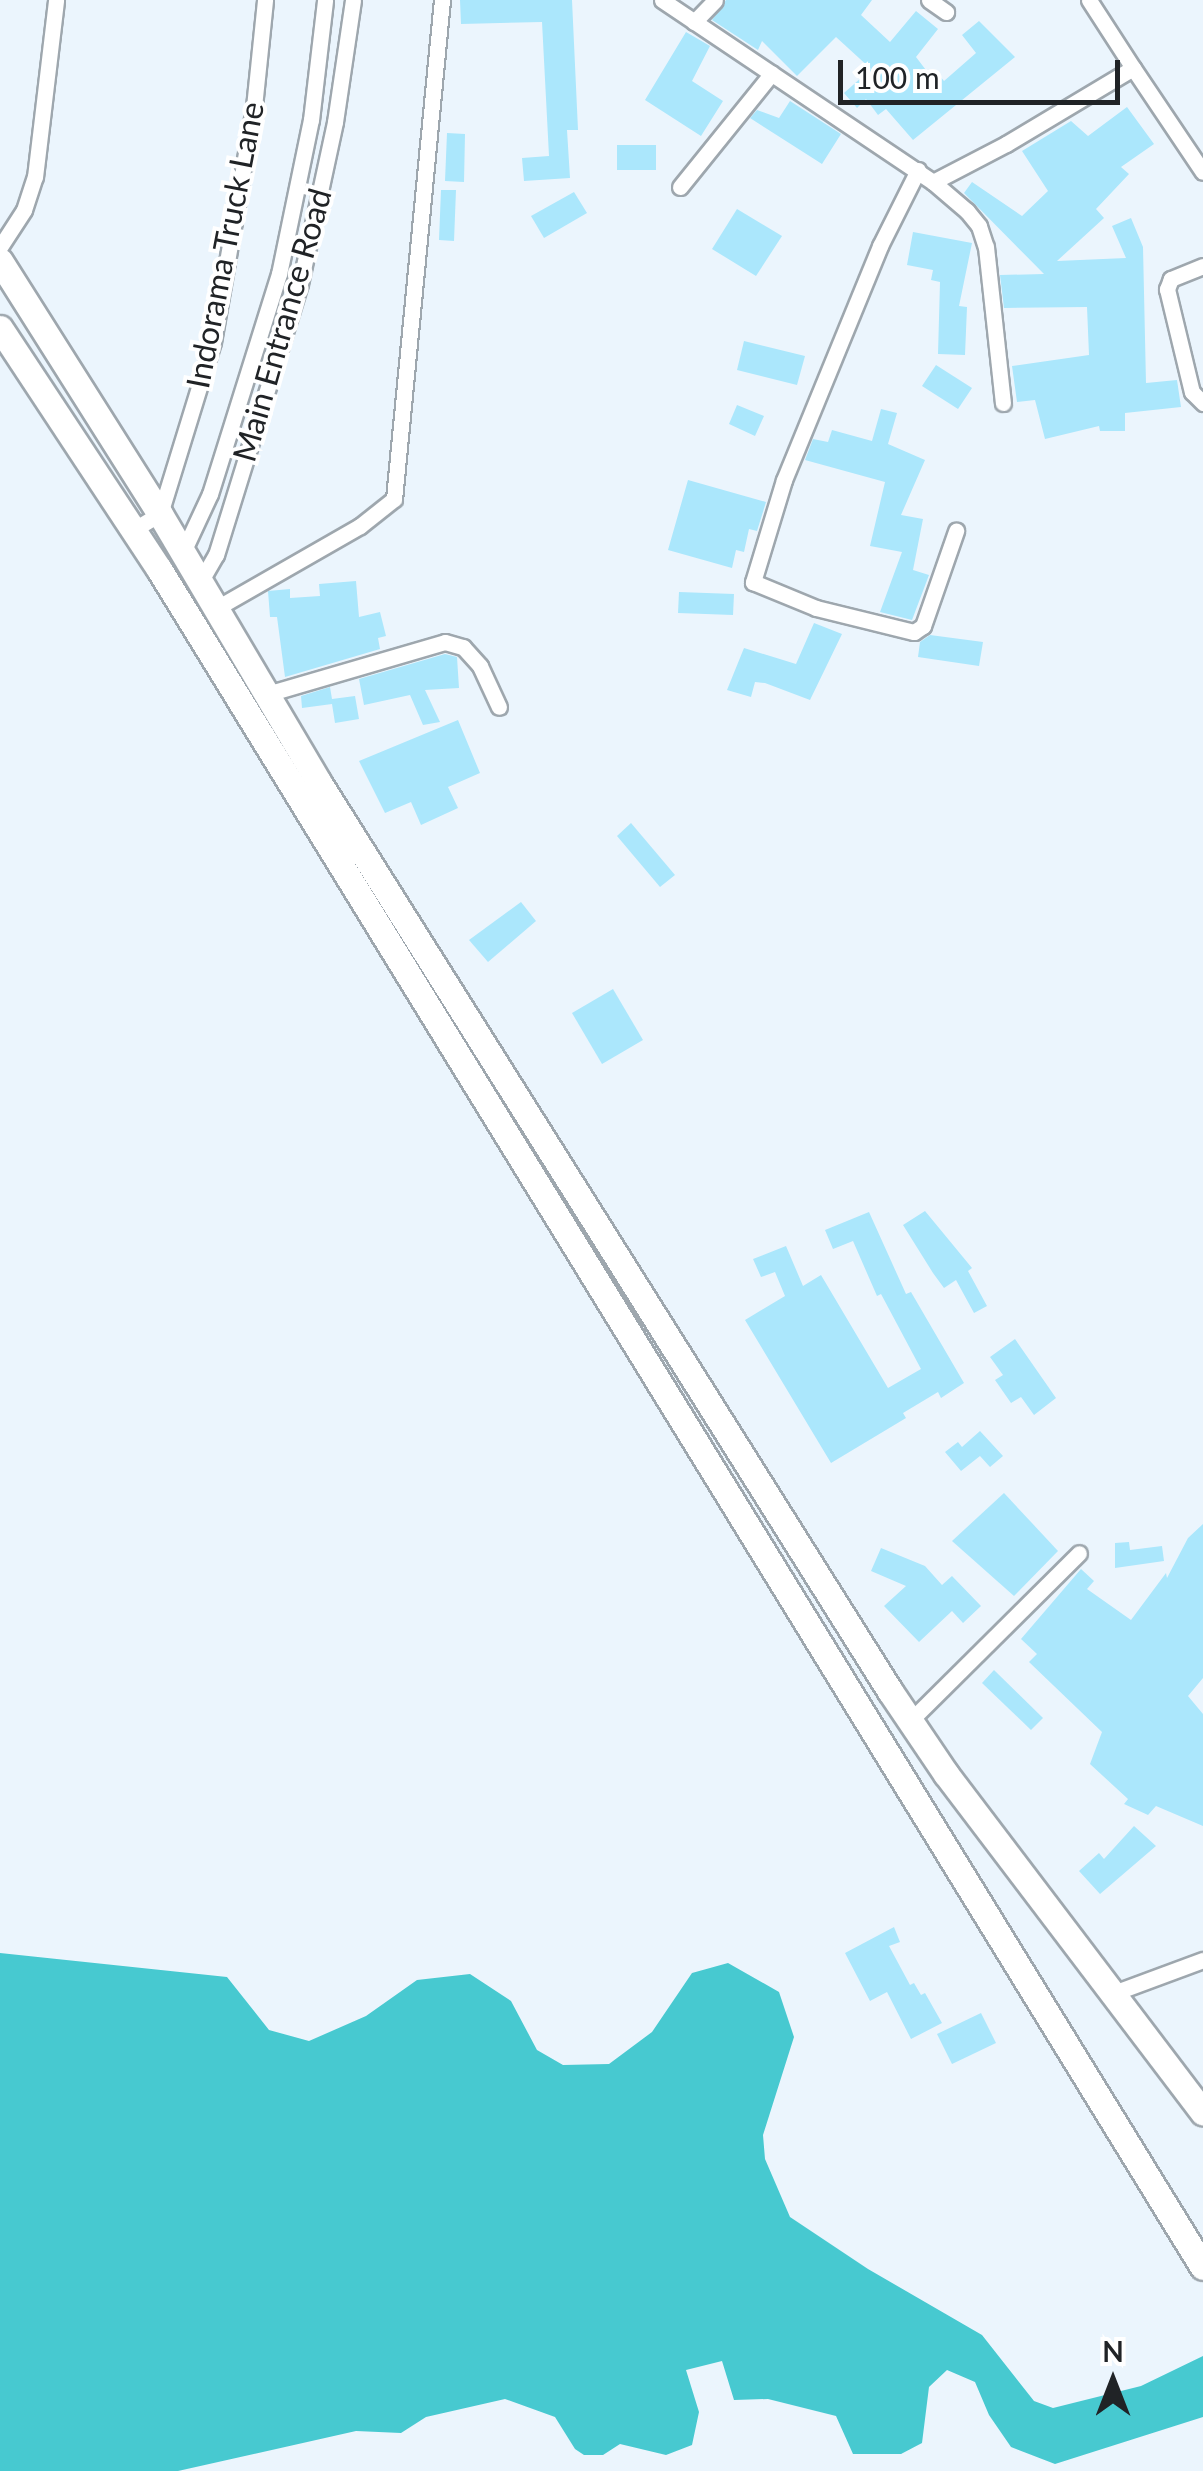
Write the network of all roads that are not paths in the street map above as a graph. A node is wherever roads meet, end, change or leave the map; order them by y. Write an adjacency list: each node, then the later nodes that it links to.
1 (56, 0): 20 (street)
2 (265, 0): 26 (street, Indorama Truck Lane)
3 (326, 0): 29 (street)
4 (353, 0): 30 (street, Main Entrance Road)
5 (442, 0): 31 (street)
6 (662, 0): 11 (street)
7 (715, 0): 11 (street)
8 (929, 0): 10 (street)
9 (1089, 0): 12 (street)
10 (946, 12)
11 (694, 22): 13 (street)
12 (1134, 68): 15 (street); 18 (street)
13 (772, 73): 16 (street); 19 (street)
14 (1203, 140): 15 (street)
15 (1188, 148): 17 (street)
16 (918, 170): 18 (street); 28 (street)
17 (1203, 172)
18 (933, 182): 24 (street)
19 (680, 187)
20 (0, 247)
21 (0, 261): 26 (main road)
22 (1203, 266): 25 (street)
23 (0, 328): 27 (main road)
24 (1002, 403)
25 (1203, 403)
26 (160, 514): 27 (street); 29 (main road)
27 (132, 530): 39 (main road)
28 (956, 531)
29 (182, 554): 30 (main road)
30 (199, 584): 31 (main road)
31 (215, 610): 32 (main road)
32 (267, 694): 33 (street); 35 (main road)
33 (498, 707)
34 (1079, 1552): 35 (street)
35 (910, 1721): 37 (main road)
36 (1203, 1960): 37 (street)
37 (1111, 1994): 38 (main road)
38 (1203, 2112)
39 (1196, 2257)

